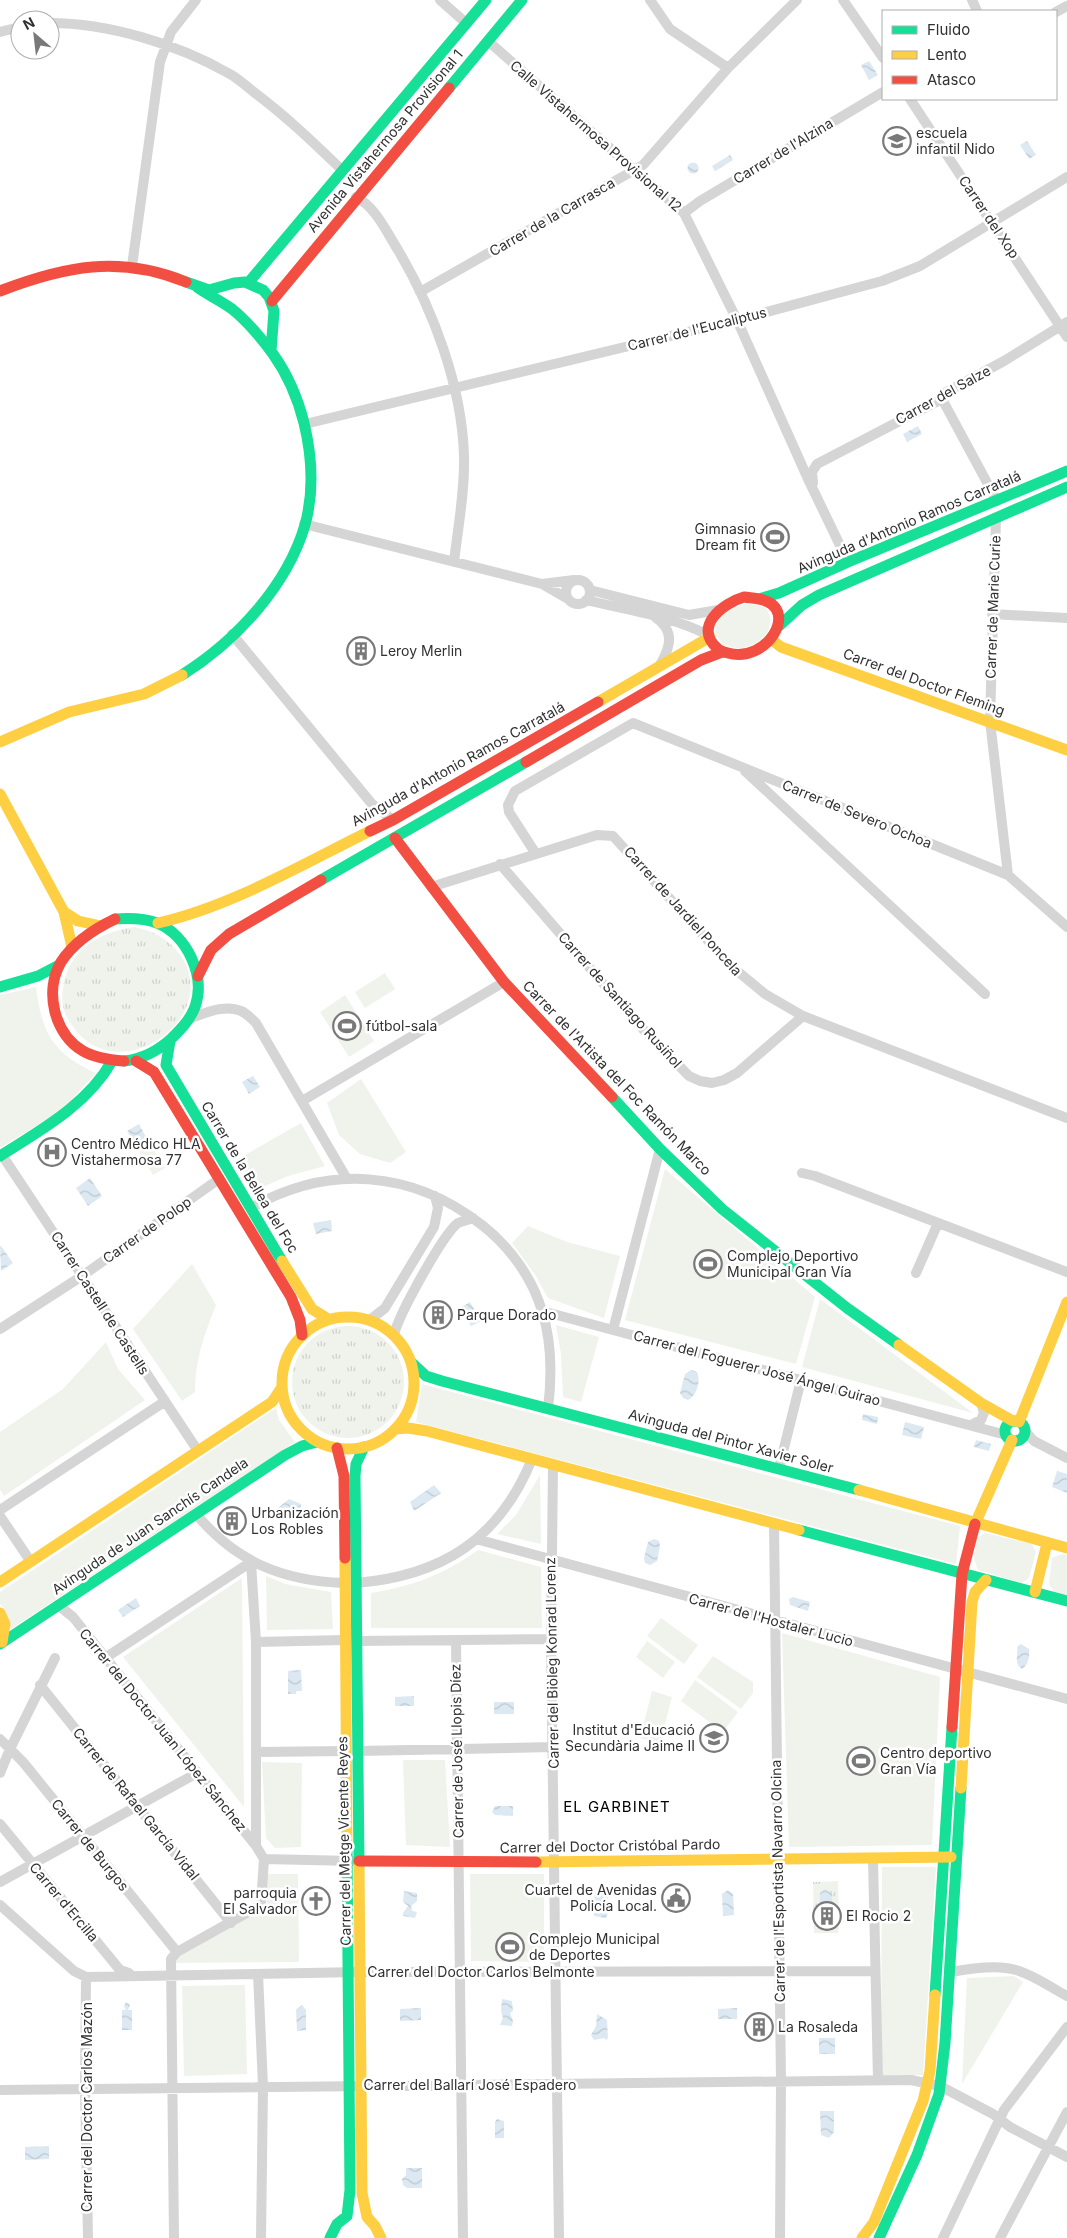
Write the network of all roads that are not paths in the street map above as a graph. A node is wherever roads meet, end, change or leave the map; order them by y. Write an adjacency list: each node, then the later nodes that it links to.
1 (196, 0): 11 (street)
2 (440, 0): 9 (street)
3 (486, 0): 9 (street, Avenida Vistahermosa Provisional 1)
4 (522, 0): 10 (street, Avenida Vistahermosa Provisional 1)
5 (650, 0): 13 (street)
6 (797, 0): 13 (street, Carrer de la Carrasca)
7 (843, 0): 12 (street)
8 (60, 23): 11 (street)
9 (466, 23): 17 (street, Avenida Vistahermosa Provisional 1)
10 (488, 41): 16 (street, Calle Vistahermosa Provisional 12); 19 (street, Avenida Vistahermosa Provisional 1)
11 (165, 46): 17 (street); 22 (street)
12 (882, 57)
13 (728, 68): 16 (street, Carrer de la Carrasca)
14 (882, 93): 20 (street, Carrer de l'Alzina)
15 (911, 100): 21 (street, Carrer del Xop)
16 (636, 170): 20 (street, Calle Vistahermosa Provisional 12); 27 (street, Carrer de la Carrasca)
17 (343, 172): 23 (street, Avenida Vistahermosa Provisional 1)
18 (1067, 177): 21 (street, Carrer de l'Eucaliptus)
19 (356, 197): 27 (street); 28 (street, Avenida Vistahermosa Provisional 1)
20 (684, 213): 30 (street, Calle Vistahermosa Provisional 12)
21 (992, 222): 30 (street, Carrer de l'Eucaliptus); 32 (street, Carrer del Xop)
22 (132, 266): 25 (street); 26 (street)
23 (249, 282): 24 (street); 28 (street)
24 (231, 283): 25 (street); 29 (street)
25 (197, 288): 29 (street)
26 (0, 291)
27 (420, 292): 36 (street)
28 (272, 301): 31 (street)
29 (225, 305): 33 (street)
30 (737, 320): 36 (street, Carrer de l'Eucaliptus); 39 (street, Calle Vistahermosa Provisional 12)
31 (273, 324): 33 (street); 35 (street)
32 (1064, 324): 34 (street, Carrer del Xop); 37 (street, Carrer del Salze)
33 (252, 328): 35 (street)
34 (1067, 337)
35 (271, 351): 38 (street)
36 (453, 388): 38 (street, Carrer de l'Eucaliptus); 47 (street)
37 (942, 400): 40 (street, Carrer del Salze); 44 (street)
38 (304, 424): 46 (street)
39 (798, 454): 40 (street); 42 (street, Calle Vistahermosa Provisional 12)
40 (817, 464): 42 (street)
41 (1067, 471): 44 (street, Avinguda d'Antonio Ramos Carratalá)
42 (813, 487): 48 (street, Calle Vistahermosa Provisional 12)
43 (1067, 487): 45 (street)
44 (997, 500): 48 (street, Avinguda d'Antonio Ramos Carratalá)
45 (996, 518): 55 (street, Carrer de Marie Curie); 58 (street)
46 (304, 524): 47 (street); 59 (street)
47 (454, 562): 50 (street)
48 (848, 562): 52 (street, Avinguda d'Antonio Ramos Carratalá)
49 (574, 580): 50 (street); 51 (street); 53 (street)
50 (542, 584): 53 (street)
51 (588, 595): 53 (street); 54 (street); 56 (street)
52 (762, 598): 54 (street); 58 (street)
53 (568, 599)
54 (718, 610): 60 (street)
55 (992, 614): 57 (street); 64 (street, Carrer de Marie Curie)
56 (652, 615): 60 (street); 63 (street)
57 (1067, 618)
58 (780, 626): 61 (street)
59 (232, 634): 65 (street); 69 (street)
60 (710, 637): 62 (street); 63 (street, Avinguda d'Antonio Ramos Carratalá)
61 (772, 640): 62 (street); 64 (street, Carrer del Doctor Fleming)
62 (722, 652): 70 (street)
63 (659, 667): 69 (street, Avinguda d'Antonio Ramos Carratalá)
64 (990, 721): 66 (street, Carrer del Doctor Fleming); 73 (street, Carrer de Marie Curie)
65 (0, 742)
66 (1067, 750)
67 (740, 767): 71 (street, Carrer de Severo Ochoa); 73 (street, Carrer de Severo Ochoa); 84 (street)
68 (0, 794): 75 (street)
69 (393, 820): 76 (street, Avinguda d'Antonio Ramos Carratalá)
70 (396, 838): 74 (street, Carrer de l'Artista del Foc Ramón Marco); 81 (street)
71 (536, 854): 72 (street, Carrer de Jardiel Poncela); 85 (street, Carrer de Jardiel Poncela)
72 (500, 864): 74 (street, Carrer de Jardiel Poncela); 85 (street, Carrer de Santiago Rusiñol)
73 (1008, 875): 78 (street, Carrer de Severo Ochoa)
74 (431, 887): 82 (street, Carrer de l'Artista del Foc Ramón Marco)
75 (64, 912): 77 (street); 79 (street)
76 (158, 923): 77 (street); 81 (street)
77 (100, 926): 79 (street)
78 (1067, 927)
79 (72, 946): 80 (street)
80 (59, 965): 83 (street); 89 (street)
81 (198, 976): 86 (street)
82 (504, 982): 90 (street); 92 (street, Carrer de l'Artista del Foc Ramón Marco)
83 (0, 987)
84 (985, 994)
85 (803, 1016): 91 (street, Carrer de Jardiel Poncela)
86 (191, 1018): 87 (street); 90 (street)
87 (170, 1041): 88 (street); 98 (street, Carrer de la Bellea del Foc)
88 (136, 1060): 89 (street); 95 (street, Carrer de la Bellea del Foc)
89 (112, 1061): 93 (street)
90 (302, 1101): 96 (street)
91 (1067, 1118)
92 (660, 1149): 109 (street); 116 (street, Carrer de l'Artista del Foc Ramón Marco)
93 (1, 1155): 103 (street, Carrer Castell de Castells)
94 (802, 1173): 100 (street)
95 (219, 1179): 103 (street, Carrer de Polop); 110 (street, Carrer de la Bellea del Foc)
96 (347, 1179): 97 (street); 98 (street)
97 (436, 1196): 99 (street); 107 (street)
98 (251, 1208): 106 (street, Carrer de la Bellea del Foc)
99 (473, 1218): 105 (street); 111 (street)
100 (938, 1223): 101 (street); 102 (street)
101 (1067, 1272)
102 (916, 1273)
103 (82, 1276): 108 (street, Carrer de Polop); 115 (street, Carrer Castell de Castells)
104 (1067, 1302): 120 (street)
105 (542, 1311): 109 (street, Carrer del Foguerer José Ángel Guirao); 117 (street)
106 (328, 1319): 107 (street); 110 (street)
107 (370, 1320): 111 (street)
108 (0, 1329)
109 (613, 1330): 113 (street, Carrer del Foguerer José Ángel Guirao)
110 (302, 1335): 114 (street)
111 (394, 1335): 112 (street)
112 (412, 1363): 117 (street, Avinguda del Pintor Xavier Soler); 119 (street)
113 (801, 1380): 118 (street, Carrer del Foguerer José Ángel Guirao); 128 (street)
114 (282, 1387): 121 (street); 124 (street)
115 (164, 1402): 124 (street, Carrer Castell de Castells); 129 (street)
116 (982, 1403): 118 (street); 120 (street, Carrer de l'Artista del Foc Ramón Marco)
117 (548, 1408): 128 (street, Avinguda del Pintor Xavier Soler)
118 (971, 1425): 120 (street, Carrer del Foguerer José Ángel Guirao)
119 (396, 1429): 122 (street); 126 (street)
120 (1013, 1429): 125 (street, Carrer de l'Artista del Foc Ramón Marco); 133 (street)
121 (317, 1442): 123 (street); 130 (street, Avinguda de Juan Sanchís Candela)
122 (364, 1447): 123 (street); 143 (street, Carrer del Metge Vicente Reyes)
123 (337, 1448): 143 (street, Carrer del Metge Vicente Reyes)
124 (198, 1451): 138 (street)
125 (1067, 1458)
126 (532, 1459): 127 (street); 134 (street)
127 (553, 1465): 132 (street); 137 (street, Carrer del Biòleg Konrad Lorenz)
128 (779, 1468): 133 (street, Avinguda del Pintor Xavier Soler)
129 (0, 1510)
130 (196, 1514): 139 (street); 146 (street, Avinguda de Juan Sanchís Candela)
131 (0, 1516): 138 (street)
132 (774, 1524): 140 (street); 148 (street, Carrer de l'Esportista Navarro Olcina)
133 (975, 1524): 135 (street, Avinguda del Pintor Xavier Soler); 140 (street)
134 (476, 1539): 137 (street, Carrer de l'Hostaler Lucio); 143 (street)
135 (1047, 1543): 136 (street, Avinguda del Pintor Xavier Soler); 144 (street)
136 (1067, 1548)
137 (551, 1560): 148 (street, Carrer de l'Hostaler Lucio); 149 (street, Carrer del Biòleg Konrad Lorenz)
138 (31, 1562): 142 (street)
139 (252, 1562): 143 (street); 152 (street); 155 (street)
140 (962, 1574): 141 (street); 156 (street)
141 (986, 1580): 144 (street); 157 (street)
142 (0, 1582)
143 (350, 1583): 151 (street, Carrer del Metge Vicente Reyes)
144 (1035, 1592): 145 (street)
145 (1067, 1601)
146 (58, 1605): 153 (street, Avinguda de Juan Sanchís Candela); 155 (street, Carrer del Doctor Juan López Sánchez)
147 (0, 1613): 153 (street, Avinguda de Juan Sanchís Candela)
148 (773, 1621): 156 (street, Carrer de l'Hostaler Lucio); 177 (street, Carrer de l'Esportista Navarro Olcina)
149 (552, 1638): 150 (street); 161 (street, Carrer del Biòleg Konrad Lorenz)
150 (456, 1640): 151 (street); 163 (street, Carrer de José Llopis Díez)
151 (351, 1641): 152 (street); 164 (street, Carrer del Metge Vicente Reyes); 165 (street, Carrer del Metge Vicente Reyes)
152 (256, 1642): 166 (street)
153 (1, 1643)
154 (55, 1658): 158 (street)
155 (105, 1658): 167 (street, Carrer del Doctor Juan López Sánchez)
156 (957, 1669): 157 (street, Carrer de l'Hostaler Lucio); 175 (street)
157 (968, 1672): 159 (street, Carrer de l'Hostaler Lucio); 173 (street)
158 (40, 1685): 162 (street); 169 (street, Carrer de Rafael García Vidal)
159 (1067, 1698)
160 (0, 1739): 162 (street, Carrer de Burgos)
161 (553, 1747): 163 (street); 180 (street, Carrer del Biòleg Konrad Lorenz)
162 (10, 1748): 168 (street); 171 (street, Carrer de Burgos)
163 (458, 1750): 165 (street); 181 (street, Carrer de José Llopis Díez)
164 (345, 1751): 166 (street); 178 (street, Carrer del Metge Vicente Reyes)
165 (358, 1751): 179 (street, Carrer del Metge Vicente Reyes)
166 (256, 1752): 172 (street)
167 (197, 1772): 169 (street); 172 (street, Carrer del Doctor Juan López Sánchez)
168 (0, 1773)
169 (137, 1806): 171 (street); 185 (street, Carrer de Rafael García Vidal)
170 (0, 1824): 182 (street, Carrer d'Ercilla)
171 (83, 1836): 182 (street); 186 (street, Carrer de Burgos)
172 (256, 1846): 176 (street, Carrer del Doctor Juan López Sánchez)
173 (957, 1856): 175 (street, Carrer del Doctor Cristóbal Pardo); 191 (street)
174 (873, 1858): 175 (street, Carrer del Doctor Cristóbal Pardo); 177 (street, Carrer del Doctor Cristóbal Pardo); 187 (street)
175 (944, 1858): 202 (street)
176 (264, 1859): 178 (street, Carrer del Doctor Cristóbal Pardo); 185 (street)
177 (778, 1859): 180 (street, Carrer del Doctor Cristóbal Pardo); 190 (street, Carrer de l'Esportista Navarro Olcina)
178 (347, 1861): 179 (street, Carrer del Doctor Cristóbal Pardo); 188 (street, Carrer del Metge Vicente Reyes)
179 (359, 1861): 181 (street, Carrer del Doctor Cristóbal Pardo); 189 (street, Carrer del Metge Vicente Reyes)
180 (555, 1862): 181 (street, Carrer del Doctor Cristóbal Pardo); 193 (street, Carrer del Biòleg Konrad Lorenz)
181 (459, 1863): 192 (street, Carrer de José Llopis Díez)
182 (32, 1864): 183 (street); 194 (street, Carrer d'Ercilla)
183 (0, 1882)
184 (0, 1905): 197 (street)
185 (231, 1923): 186 (street)
186 (177, 1952): 195 (street)
187 (875, 1971): 190 (street, Carrer del Doctor Carlos Belmonte); 200 (street)
188 (347, 1972): 189 (street, Carrer del Doctor Carlos Belmonte); 196 (street, Carrer del Doctor Carlos Belmonte); 203 (street, Carrer del Metge Vicente Reyes)
189 (360, 1972): 192 (street, Carrer del Doctor Carlos Belmonte); 203 (street, Carrer del Metge Vicente Reyes)
190 (780, 1972): 193 (street, Carrer del Doctor Carlos Belmonte); 201 (street, Carrer de l'Esportista Navarro Olcina)
191 (950, 1972): 198 (street); 207 (street)
192 (460, 1973): 193 (street, Carrer del Doctor Carlos Belmonte); 206 (street)
193 (554, 1973): 204 (street)
194 (133, 1974): 195 (street, Carrer del Doctor Carlos Belmonte); 197 (street, Carrer del Doctor Carlos Belmonte)
195 (172, 1974): 196 (street, Carrer del Doctor Carlos Belmonte); 209 (street)
196 (258, 1974): 205 (street)
197 (86, 1976): 208 (street, Carrer del Doctor Carlos Mazón)
198 (1067, 1996)
199 (1067, 2027): 212 (street)
200 (878, 2080): 201 (street, Carrer del Ballarí José Espadero); 202 (street, Carrer del Ballarí José Espadero)
201 (781, 2082): 204 (street, Carrer del Ballarí José Espadero); 224 (street, Carrer de l'Esportista Navarro Olcina)
202 (928, 2082): 207 (street, Carrer del Ballarí José Espadero); 225 (street)
203 (354, 2085): 205 (street, Carrer del Ballarí José Espadero); 206 (street, Carrer del Ballarí José Espadero); 215 (street, Carrer del Metge Vicente Reyes); 216 (street, Carrer del Metge Vicente Reyes)
204 (558, 2085): 206 (street, Carrer del Ballarí José Espadero); 223 (street)
205 (263, 2086): 209 (street, Carrer del Ballarí José Espadero); 219 (street)
206 (461, 2086): 222 (street)
207 (940, 2086): 212 (street, Carrer del Ballarí José Espadero); 226 (street)
208 (85, 2088): 209 (street, Carrer del Ballarí José Espadero); 210 (street, Carrer del Ballarí José Espadero); 217 (street, Carrer del Doctor Carlos Mazón)
209 (172, 2089): 218 (street)
210 (0, 2090)
211 (1067, 2112): 213 (street)
212 (1000, 2119): 213 (street, Carrer del Ballarí José Espadero); 227 (street)
213 (1049, 2148): 214 (street, Carrer del Ballarí José Espadero); 228 (street)
214 (1067, 2158)
215 (347, 2216): 216 (street); 220 (street)
216 (367, 2217): 221 (street)
217 (88, 2238)
218 (174, 2238)
219 (261, 2238)
220 (330, 2238)
221 (381, 2238)
222 (463, 2238)
223 (559, 2238)
224 (780, 2238)
225 (862, 2238)
226 (879, 2238)
227 (943, 2238)
228 (1000, 2238)

